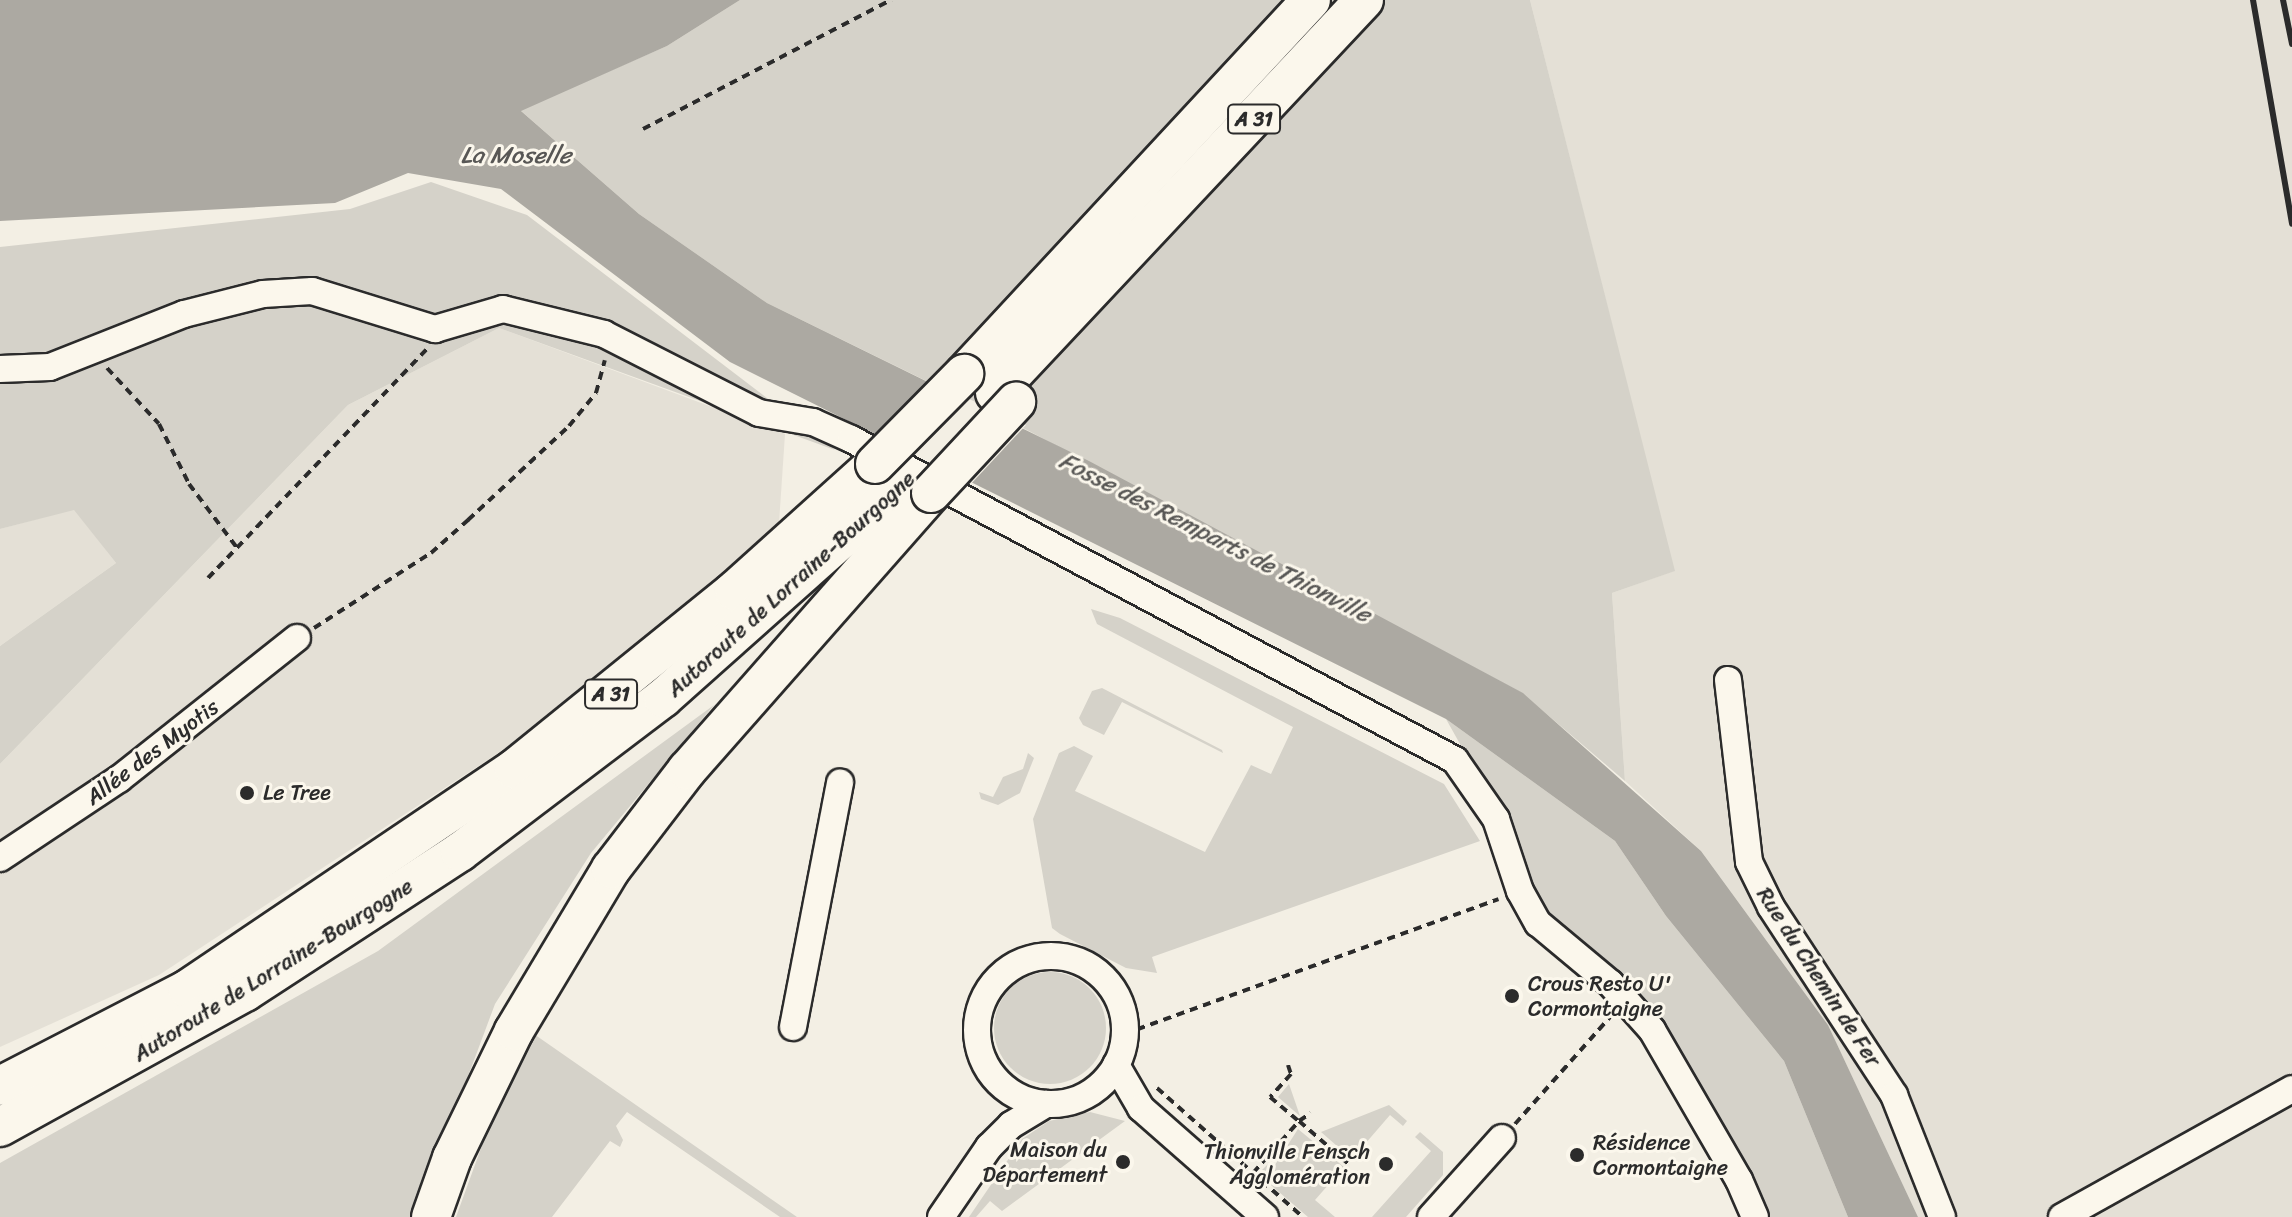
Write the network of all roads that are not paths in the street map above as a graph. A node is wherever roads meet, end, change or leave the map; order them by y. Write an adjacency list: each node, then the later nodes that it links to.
1 (1311, 0): 4 (highway, Autoroute de Lorraine-Bourgogne / A 31)
2 (1364, 0): 4 (highway, A 31)
3 (0, 369): 29 (street)
4 (992, 390): 5 (highway, bridge); 10 (highway, Autoroute de Lorraine-Bourgogne / A 31, bridge)
5 (920, 486): 14 (highway); 21 (highway, Autoroute de Lorraine-Bourgogne / A 31)
6 (297, 638): 9 (street, Allée des Myotis)
7 (1728, 680): 30 (street, Rue du Chemin de Fer)
8 (840, 782): 11 (street)
9 (0, 858)
10 (327, 899): 13 (highway); 16 (highway, Autoroute de Lorraine-Bourgogne / A 31)
11 (793, 1027)
12 (1116, 1065): 15 (street); 18 (street); 20 (street)
13 (0, 1071)
14 (492, 1076): 24 (highway); 25 (highway)
15 (995, 1078): 19 (street); 23 (street)
16 (0, 1086)
17 (2292, 1089): 31 (street)
18 (1091, 1091): 19 (street); 20 (street)
19 (1046, 1104): 23 (street)
20 (1141, 1108): 27 (street)
21 (0, 1127)
22 (1502, 1138): 28 (street)
23 (989, 1147): 26 (street)
24 (431, 1217)
25 (444, 1217)
26 (941, 1217)
27 (1265, 1217)
28 (1431, 1217)
29 (1755, 1217)
30 (1942, 1217)
31 (2062, 1217)

